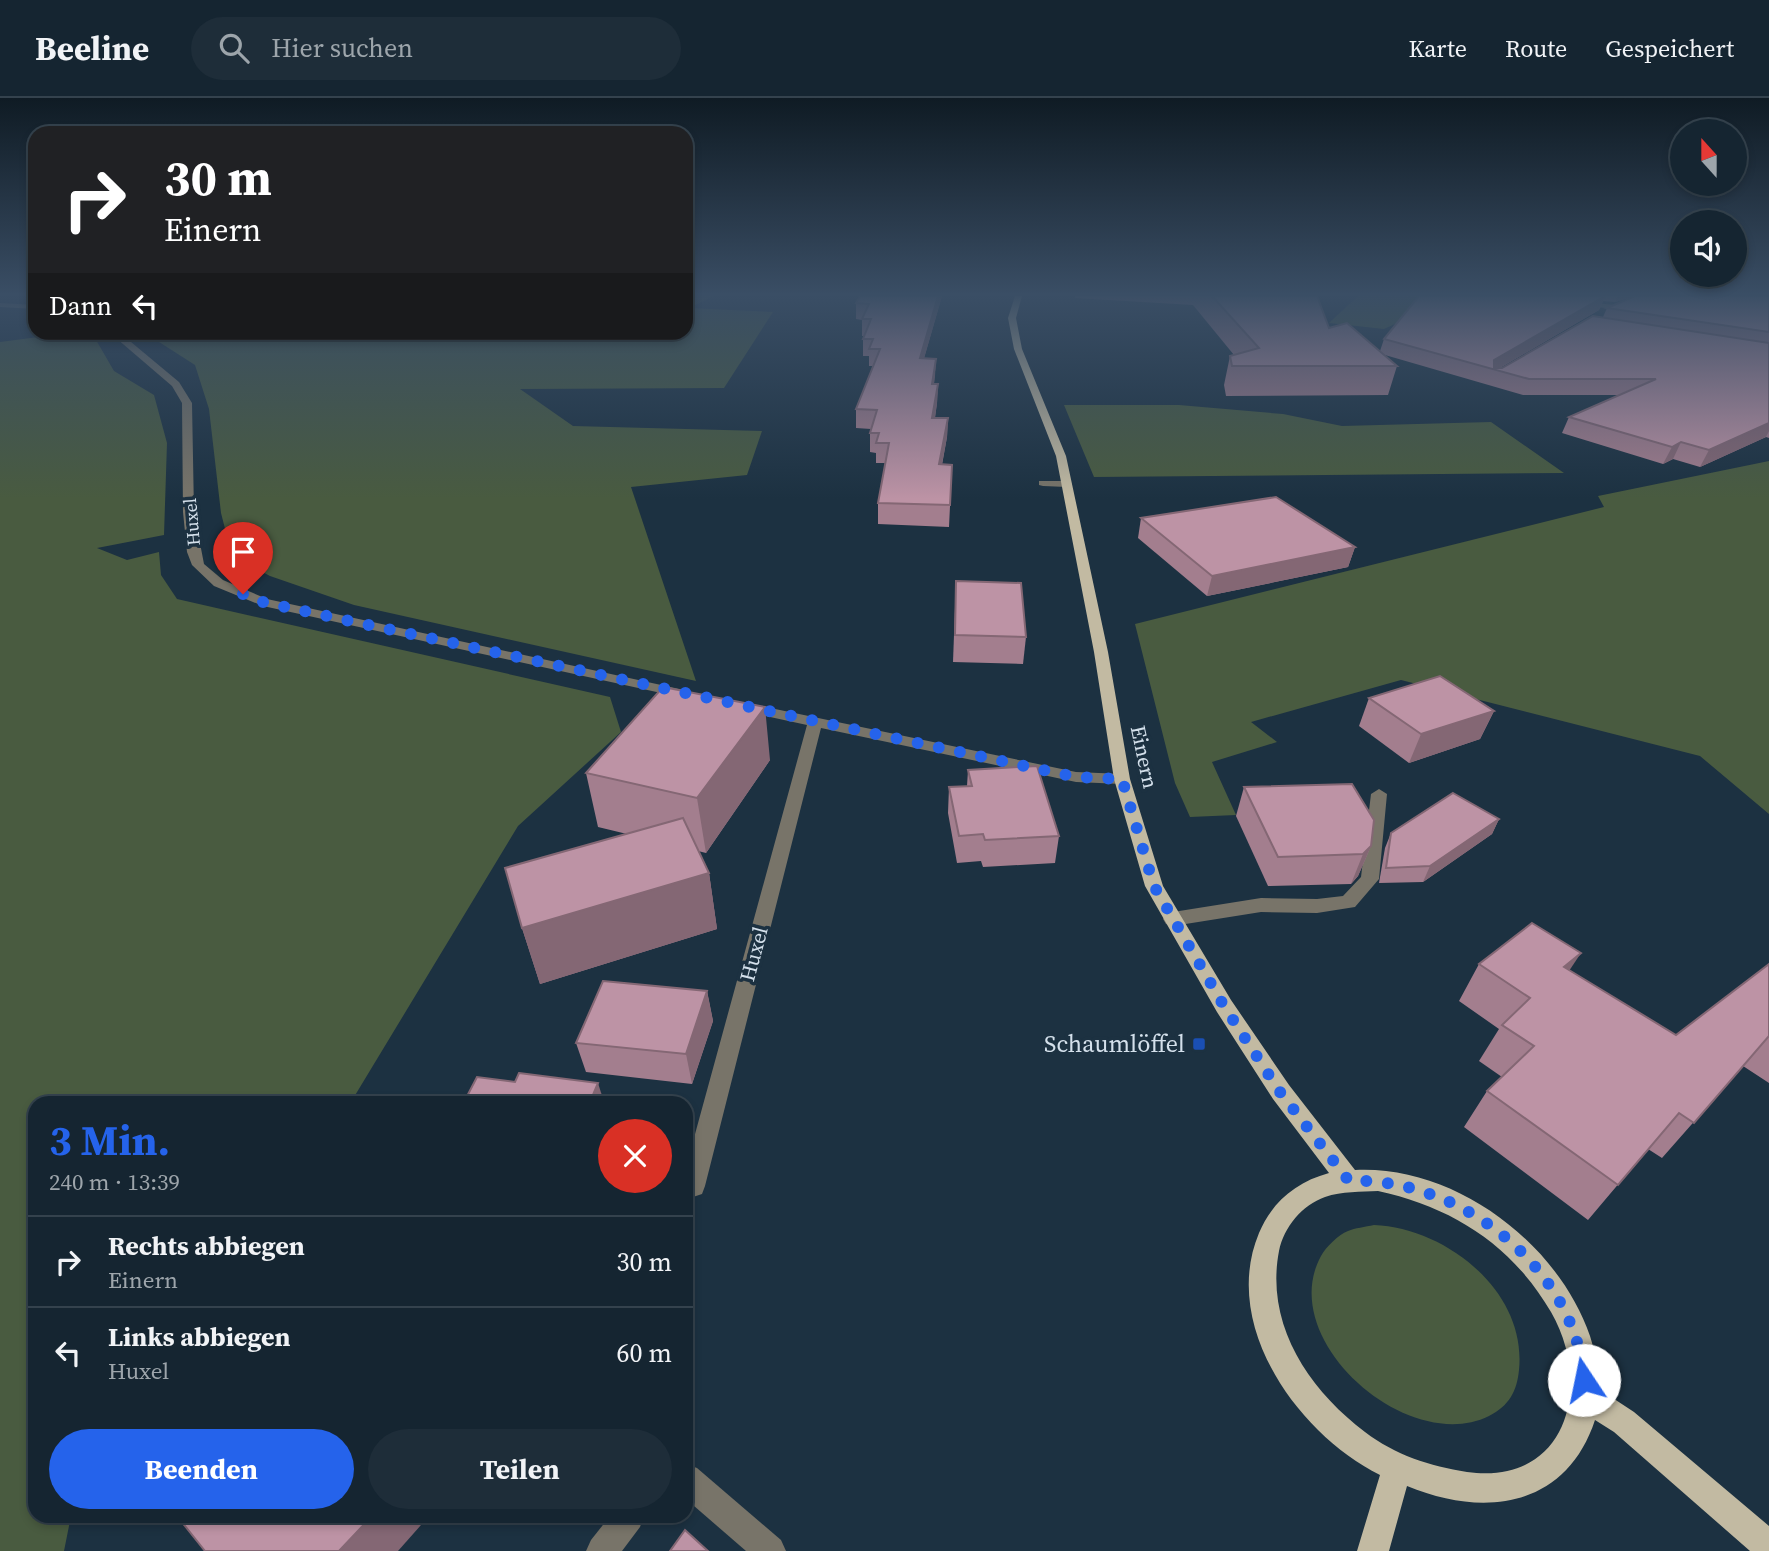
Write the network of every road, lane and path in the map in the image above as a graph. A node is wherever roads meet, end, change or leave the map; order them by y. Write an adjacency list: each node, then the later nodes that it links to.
1 (152, 364): 5 (street, Huxel)
2 (1024, 364): 4 (main road, Einern)
3 (1043, 483): 4 (street)
4 (1067, 484): 8 (main road, Einern)
5 (694, 696)
6 (720, 702): 7 (street)
7 (815, 723): 8 (street); 12 (street, Huxel)
8 (1122, 779): 10 (main road, Einern)
9 (1379, 794): 10 (street)
10 (1174, 919): 11 (main road, Einern)
11 (1349, 1181): 13 (main road); 14 (main road)
12 (693, 1186)
13 (1586, 1397): 14 (main road); 17 (main road)
14 (1397, 1468): 20 (main road)
15 (693, 1485): 19 (street)
16 (624, 1523): 18 (street)
17 (1769, 1547)
18 (602, 1551)
19 (770, 1551)
20 (1373, 1551)

